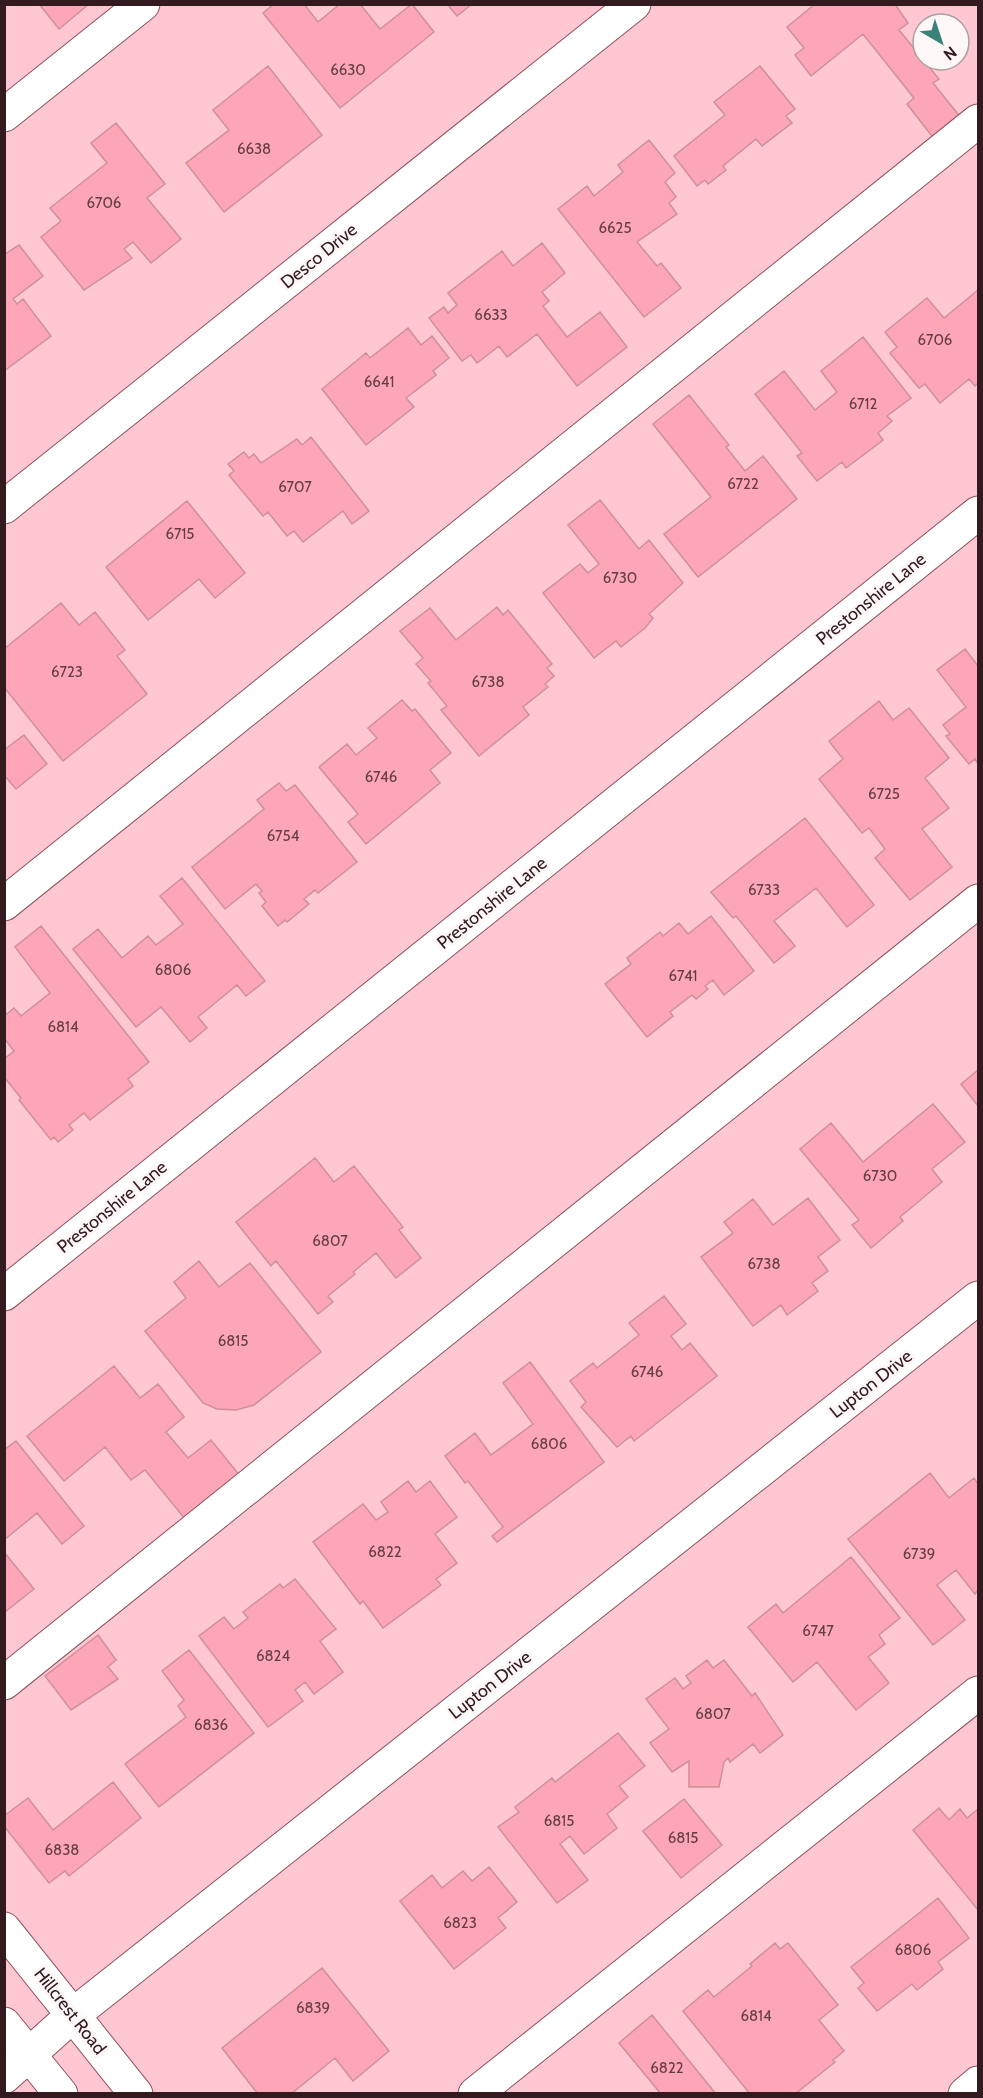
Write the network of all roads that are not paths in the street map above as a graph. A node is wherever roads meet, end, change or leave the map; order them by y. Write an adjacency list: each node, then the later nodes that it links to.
1 (143, 4): 3 (street)
2 (634, 4): 5 (street, Desco Drive)
3 (4, 115)
4 (978, 121): 8 (street)
5 (4, 507)
6 (978, 513): 9 (street, Prestonshire Lane)
7 (978, 901): 11 (street)
8 (4, 904)
9 (4, 1294)
10 (978, 1298): 14 (street, Lupton Drive)
11 (4, 1683)
12 (978, 1692): 21 (street)
13 (4, 1929): 14 (street, Hillcrest Road)
14 (73, 2015): 16 (street, Lupton Drive); 20 (street, Hillcrest Road)
15 (4, 2024): 16 (street)
16 (29, 2053): 17 (street, Lupton Drive); 19 (street)
17 (4, 2077)
18 (978, 2083): 22 (street)
19 (61, 2094)
20 (136, 2094)
21 (475, 2094)
22 (965, 2094)

